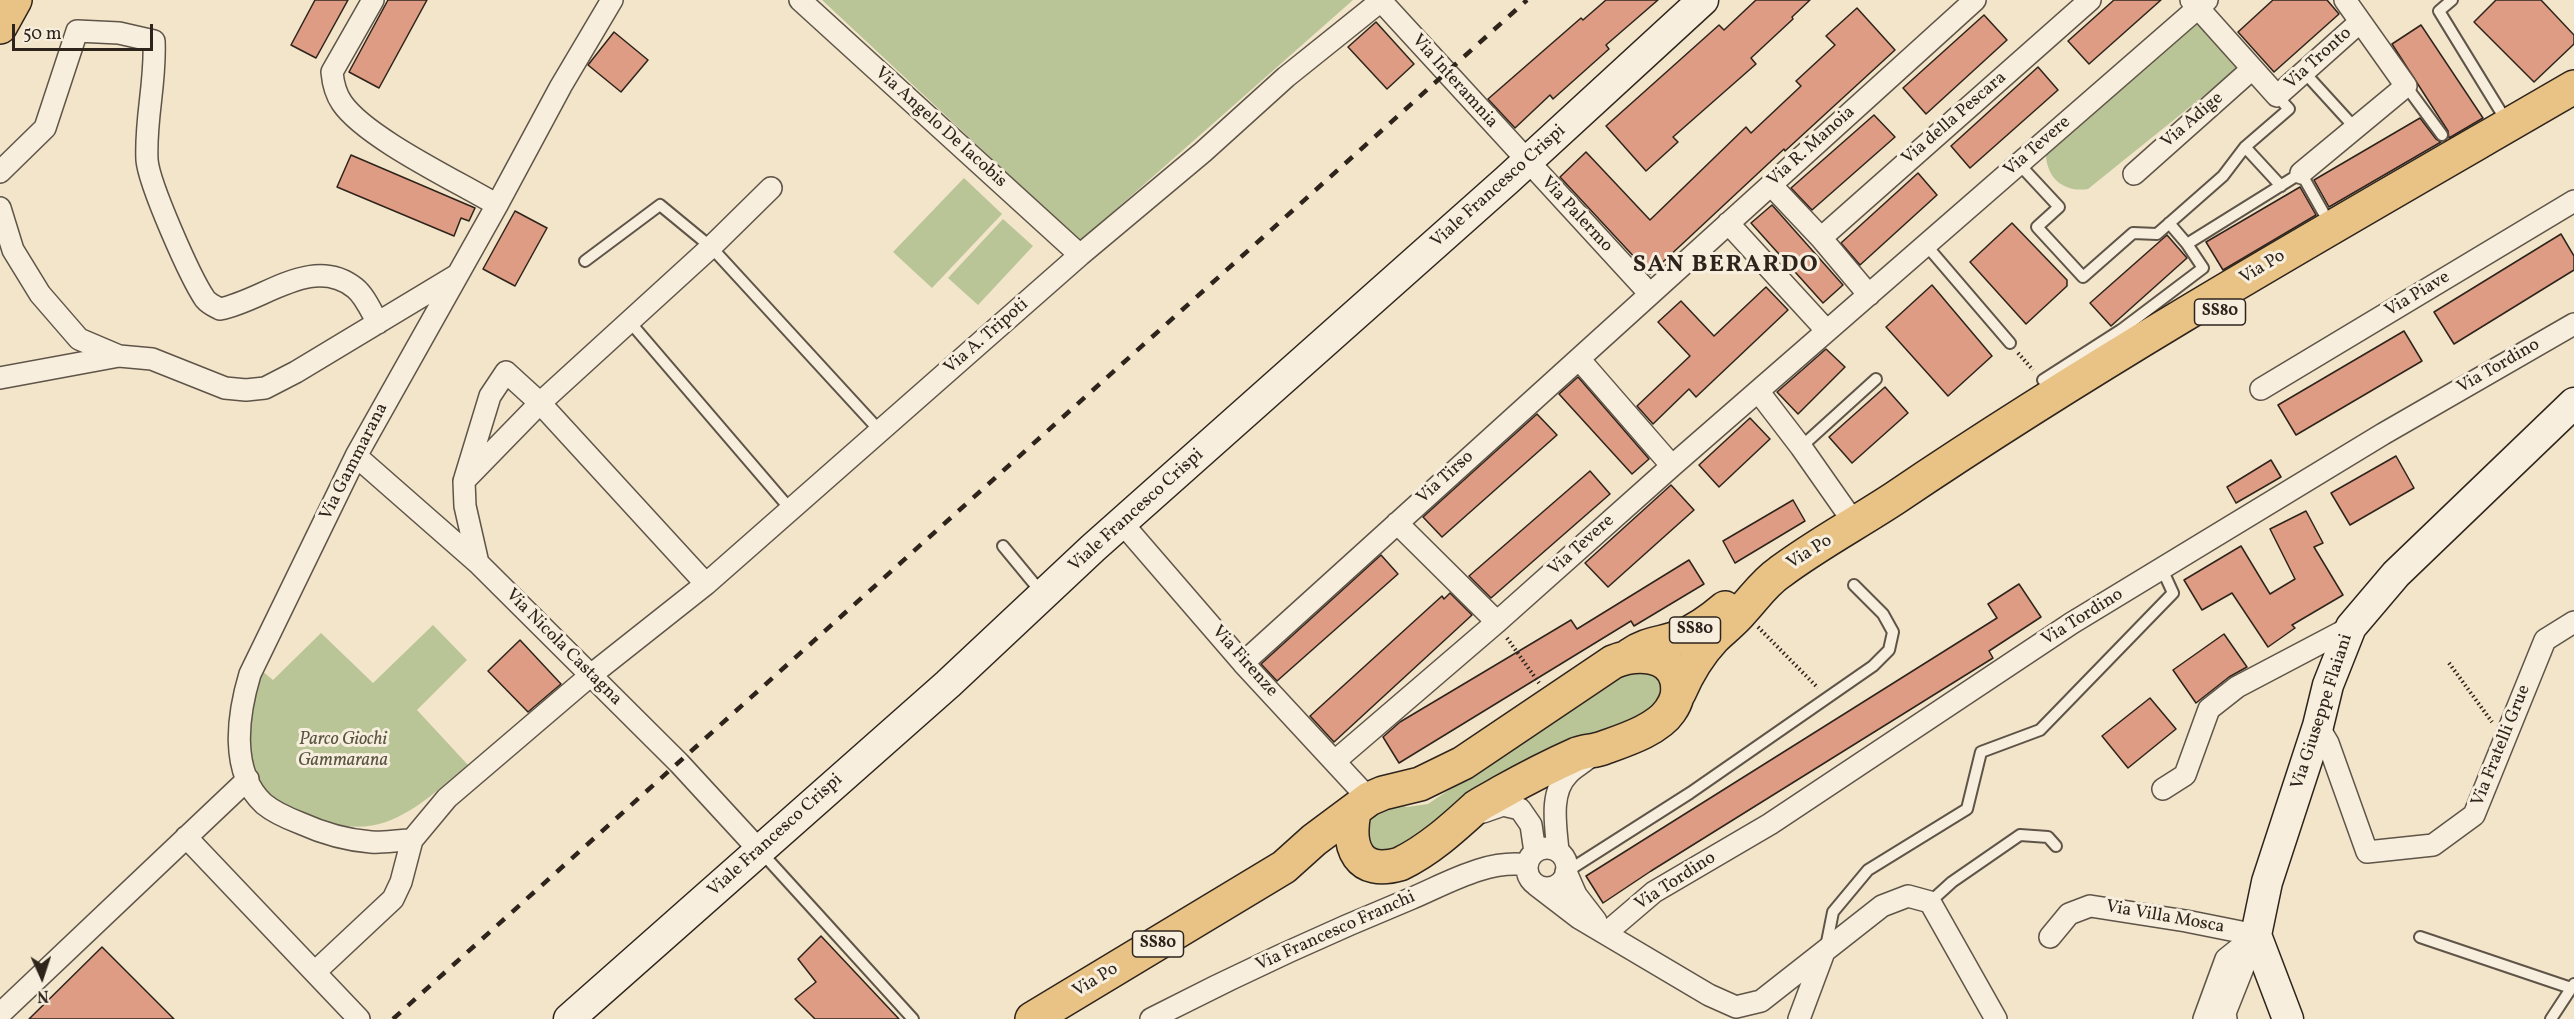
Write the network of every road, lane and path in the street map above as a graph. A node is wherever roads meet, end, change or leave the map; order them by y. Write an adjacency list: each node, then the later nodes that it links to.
1 (15, 0): 13 (main road)
2 (372, 0): 35 (street)
3 (612, 0): 35 (street, Via Gammarana)
4 (800, 0): 44 (street, Via Angelo De Iacobis)
5 (1703, 0): 25 (street, Viale Francesco Crispi)
6 (1975, 0): 31 (street, Via R. Manoia)
7 (2090, 0): 40 (street, Via della Pescara)
8 (2345, 0): 12 (street)
9 (2452, 0): 21 (lane)
10 (1381, 1): 25 (street, Via Interamnia); 44 (street, Via A. Tripoti)
11 (2199, 3): 14 (street); 26 (street, Via Tevere)
12 (2360, 22): 15 (street, Via Tronto); 16 (street)
13 (0, 27)
14 (2252, 69): 18 (street); 29 (street, Via Adige)
15 (2304, 72): 18 (street, Via Tronto); 22 (lane)
16 (2406, 86): 22 (street); 23 (lane)
17 (2574, 87): 21 (main road, Via Po / SS80)
18 (2277, 96): 24 (lane)
19 (2574, 98): 30 (main road)
20 (2574, 106): 30 (main road, Via Po / SS80)
21 (2509, 125): 69 (main road, Via Po / SS80)
22 (2356, 129): 28 (street)
23 (2442, 135)
24 (2245, 147): 32 (lane); 39 (lane)
25 (1526, 162): 47 (street, Via Palermo); 70 (street, Viale Francesco Crispi)
26 (2019, 164): 39 (lane); 42 (street, Via Tevere)
27 (0, 172): 50 (street)
28 (2301, 173): 32 (lane); 37 (lane)
29 (2134, 174)
30 (2448, 180): 69 (main road, Via Po / SS80)
31 (1771, 185): 38 (street, Via R. Manoia); 40 (street)
32 (2281, 186): 41 (lane)
33 (771, 188): 43 (street)
34 (2574, 201): 59 (street, Via Piave)
35 (497, 205): 46 (street, Via Gammarana)
36 (0, 208): 54 (street)
37 (2323, 212)
38 (1728, 223): 47 (street, Via R. Manoia); 52 (street)
39 (2169, 224): 41 (lane)
40 (1821, 238): 48 (street)
41 (2187, 244): 58 (lane)
42 (1926, 245): 48 (street, Via Tevere); 53 (lane)
43 (711, 247): 45 (lane); 49 (street); 63 (lane)
44 (1080, 255): 63 (street, Via A. Tripoti)
45 (585, 261)
46 (457, 275): 50 (street); 65 (street, Via Gammarana)
47 (1650, 294): 55 (street, Via Tirso)
48 (1869, 295): 52 (street, Via Tevere)
49 (628, 321): 61 (street); 68 (lane)
50 (378, 323): 54 (street)
51 (2574, 324): 74 (street, Via Tordino)
52 (1827, 331): 60 (street, Via Tevere)
53 (2010, 343)
54 (119, 356): 56 (street)
55 (1579, 359): 66 (street); 71 (street, Via Tirso)
56 (0, 378)
57 (1875, 379): 64 (lane)
58 (2043, 380)
59 (2261, 389)
60 (1758, 391): 64 (street); 66 (street, Via Tevere)
61 (540, 403): 67 (street); 67 (street); 75 (street)
62 (2574, 403): 81 (street, Via Giuseppe Flaiani)
63 (880, 431): 68 (street, Via A. Tripoti)
64 (1801, 447): 69 (street)
65 (356, 456): 73 (street, Via Nicola Castagna); 93 (street, Via Gammarana)
66 (1672, 466): 79 (street, Via Tevere)
67 (464, 481): 73 (street)
68 (791, 510): 75 (street, Via A. Tripoti)
69 (1861, 521): 78 (main road, Via Po / SS80)
70 (1122, 523): 77 (street, Viale Francesco Crispi); 83 (street, Via Firenze)
71 (1396, 523): 79 (street); 83 (street, Via Tirso)
72 (1003, 546): 77 (lane)
73 (477, 563): 85 (street, Via Nicola Castagna)
74 (2162, 569): 108 (street, Via Tordino); 112 (lane)
75 (706, 584): 85 (street, Via A. Tripoti)
76 (1854, 585): 87 (lane)
77 (1044, 595): 100 (street, Viale Francesco Crispi)
78 (1754, 606): 82 (main road, Via Po / SS80); 86 (main road, Via Po / SS80); 87 (path)
79 (1497, 622): 88 (path); 92 (street, Via Tevere)
80 (2574, 622): 90 (street, Via Fratelli Grue)
81 (2351, 627): 89 (street, Via Giuseppe Flaiani); 94 (street)
82 (1628, 656): 86 (main road, SS80); 88 (main road, SS80)
83 (1243, 663): 92 (street, Via Firenze)
84 (2449, 663): 90 (path)
85 (591, 675): 98 (street, Via A. Tripoti); 100 (street, Via Nicola Castagna)
86 (1679, 693): 91 (main road, SS80)
87 (1827, 697): 105 (lane)
88 (1552, 703): 95 (main road, SS80)
89 (2318, 726): 90 (street, Via Fratelli Grue); 109 (street, Via Giuseppe Flaiani)
90 (2505, 739)
91 (1601, 749): 96 (main road, SS80); 101 (street)
92 (1335, 761): 95 (street, Via Firenze)
93 (248, 779): 97 (street); 98 (street, Via Gammarana)
94 (2163, 789)
95 (1362, 805): 103 (main road); 104 (main road, Via Po / SS80)
96 (1466, 819): 102 (street); 103 (main road, SS80)
97 (186, 837): 113 (street); 115 (street)
98 (412, 840): 113 (street)
99 (2056, 846): 107 (lane)
100 (760, 851): 117 (street, Viale Francesco Crispi); 118 (lane)
101 (1558, 851): 102 (street); 105 (street)
102 (1531, 858): 106 (street); 120 (street, Via Francesco Franchi)
103 (1363, 860): 104 (main road, Via Po / SS80)
104 (1284, 867): 119 (main road, Via Po / SS80)
105 (1566, 872): 106 (street); 108 (street)
106 (1536, 885): 108 (street)
107 (1930, 902): 112 (street); 122 (street)
108 (1606, 933): 112 (street)
109 (2256, 934): 110 (street, Via Villa Mosca); 123 (street); 124 (street); 125 (street)
110 (2050, 937)
111 (2420, 937): 114 (lane)
112 (1825, 950): 121 (street)
113 (315, 972): 116 (street)
114 (2572, 986): 126 (lane)
115 (0, 1014)
116 (359, 1019)
117 (569, 1019)
118 (913, 1019)
119 (1032, 1019)
120 (1151, 1019)
121 (1799, 1019)
122 (1996, 1019)
123 (2204, 1019)
124 (2226, 1019)
125 (2288, 1019)
126 (2551, 1019)

